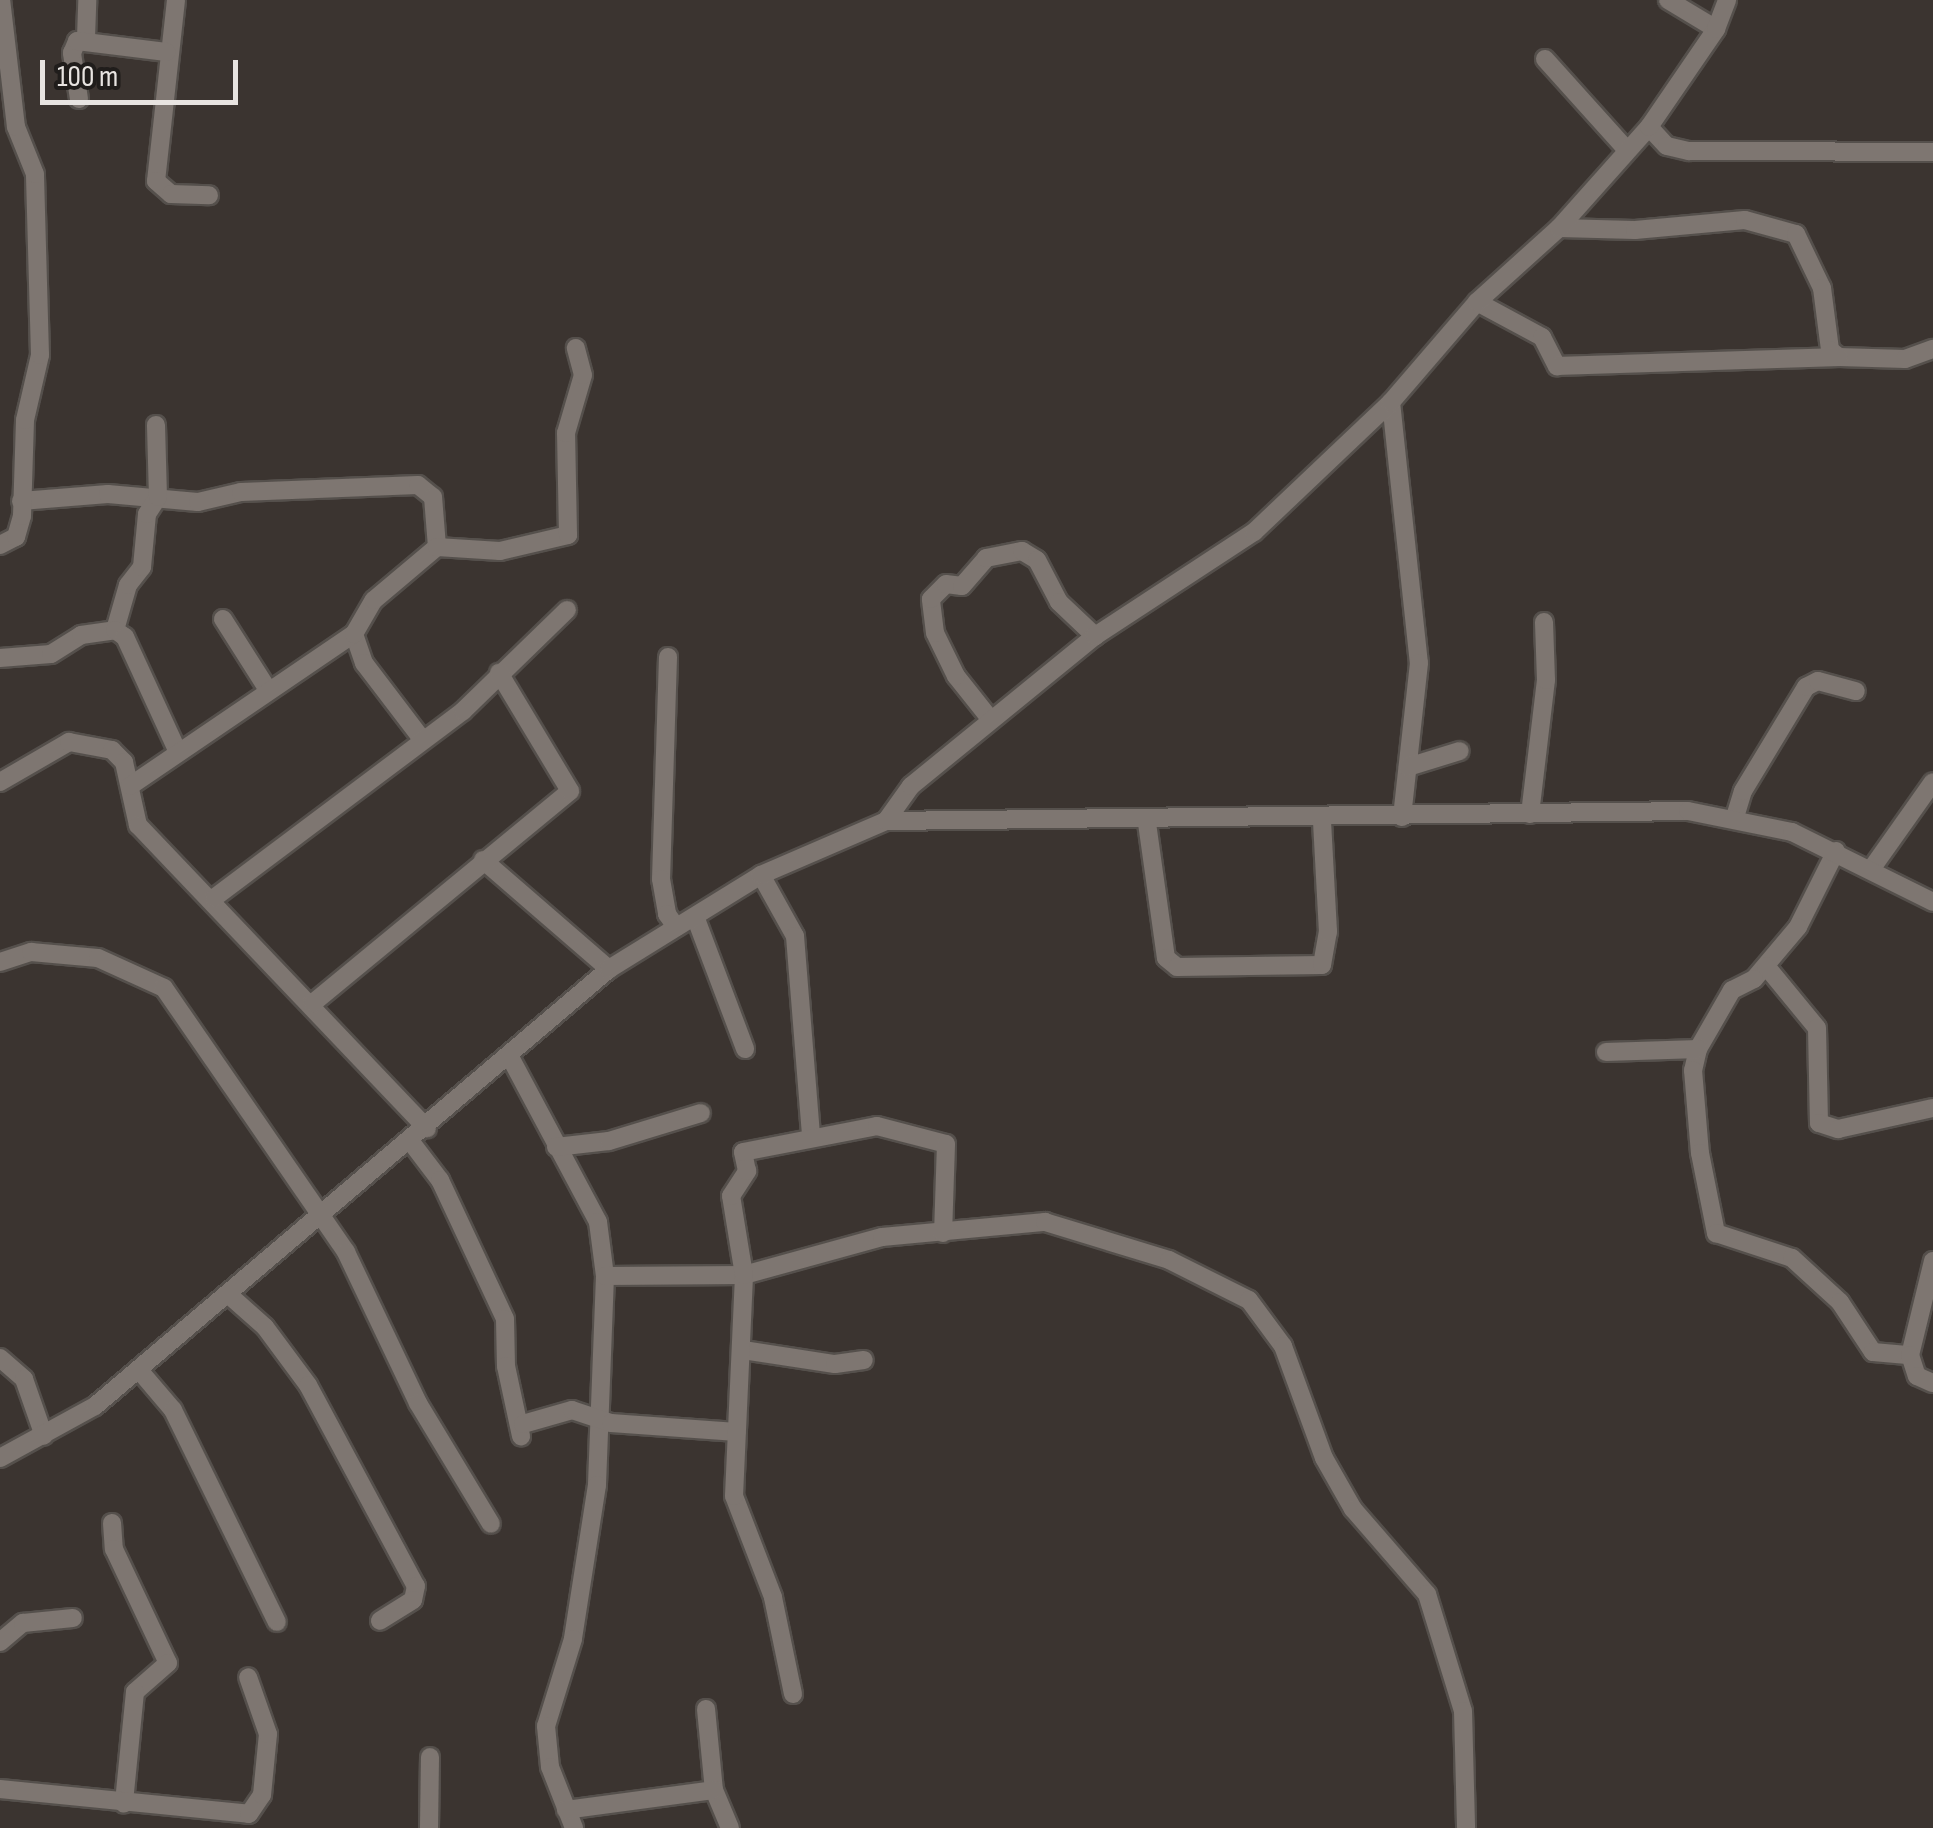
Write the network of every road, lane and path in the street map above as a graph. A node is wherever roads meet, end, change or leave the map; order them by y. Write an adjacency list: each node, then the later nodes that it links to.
1 (1, 0): 23 (street)
2 (87, 0): 7 (street)
3 (176, 0): 8 (street)
4 (1668, 0): 6 (street)
5 (1727, 0): 6 (street)
6 (1716, 29): 11 (street)
7 (86, 38): 8 (street); 10 (street)
8 (166, 52): 14 (street)
9 (1545, 59): 12 (street)
10 (78, 99)
11 (1649, 127): 12 (street); 13 (street)
12 (1625, 148): 15 (street)
13 (1933, 152)
14 (209, 195)
15 (1558, 228): 16 (street); 19 (street)
16 (1476, 302): 19 (street); 20 (street)
17 (576, 348): 25 (street)
18 (1933, 349): 19 (street)
19 (1838, 358)
20 (1391, 402): 31 (street); 41 (street)
21 (156, 426): 22 (street)
22 (158, 498): 23 (street); 25 (street); 29 (street)
23 (21, 501): 24 (street)
24 (0, 544)
25 (436, 547): 30 (street)
26 (568, 610): 34 (street)
27 (223, 619): 35 (street)
28 (1544, 622): 45 (street)
29 (115, 630): 33 (street); 40 (street)
30 (354, 634): 35 (street); 38 (street)
31 (1095, 636): 37 (street); 37 (street)
32 (668, 657): 58 (street)
33 (0, 658)
34 (498, 673): 38 (street); 52 (street)
35 (268, 690): 40 (street)
36 (1856, 691): 47 (street)
37 (991, 720): 49 (street)
38 (422, 739): 55 (street)
39 (1460, 751): 41 (street)
40 (178, 752): 44 (street)
41 (1408, 766): 46 (street)
42 (0, 782): 44 (street)
43 (1933, 782): 53 (street)
44 (130, 786): 55 (street)
45 (1530, 814): 46 (street); 47 (street)
46 (1402, 817): 48 (street)
47 (1735, 818): 51 (street)
48 (1322, 820): 50 (street); 50 (street)
49 (886, 821): 50 (street); 54 (street)
50 (1147, 823)
51 (1836, 850): 53 (street); 60 (street)
52 (483, 860): 61 (street); 62 (street)
53 (1872, 868): 56 (street)
54 (761, 875): 57 (street); 70 (street)
55 (214, 898): 62 (street)
56 (1933, 902)
57 (696, 918): 58 (street); 63 (street)
58 (676, 927): 61 (street)
59 (0, 962): 73 (street)
60 (1766, 966): 64 (street); 67 (street)
61 (609, 968): 66 (street)
62 (313, 1002): 69 (street)
63 (745, 1049)
64 (1698, 1049): 65 (street); 80 (street)
65 (1606, 1052)
66 (510, 1056): 69 (street); 72 (street)
67 (1933, 1108)
68 (701, 1113): 72 (street)
69 (427, 1128): 71 (street)
70 (811, 1134): 74 (street); 76 (street)
71 (411, 1142): 73 (street); 85 (street)
72 (556, 1147): 77 (street)
73 (320, 1220): 78 (street); 90 (street)
74 (943, 1233): 76 (street); 105 (street)
75 (1933, 1261): 80 (street)
76 (744, 1275): 77 (street); 79 (street)
77 (605, 1276): 85 (street)
78 (229, 1295): 83 (street); 92 (street)
79 (743, 1350): 82 (street); 86 (street)
80 (1910, 1355): 84 (street)
81 (0, 1358): 87 (street)
82 (864, 1360)
83 (140, 1370): 87 (street); 93 (street)
84 (1933, 1383)
85 (596, 1417): 86 (street); 102 (street)
86 (737, 1432): 96 (street)
87 (44, 1436): 88 (street)
88 (0, 1458)
89 (112, 1523): 101 (street)
90 (491, 1524)
91 (73, 1618): 94 (street)
92 (380, 1621)
93 (276, 1622)
94 (0, 1642)
95 (248, 1677): 101 (street)
96 (793, 1694)
97 (706, 1709): 100 (street)
98 (430, 1757): 103 (street)
99 (0, 1788): 101 (street)
100 (714, 1790): 102 (street); 104 (street)
101 (124, 1802)
102 (570, 1819)
103 (429, 1828)
104 (730, 1828)
105 (1466, 1828)

